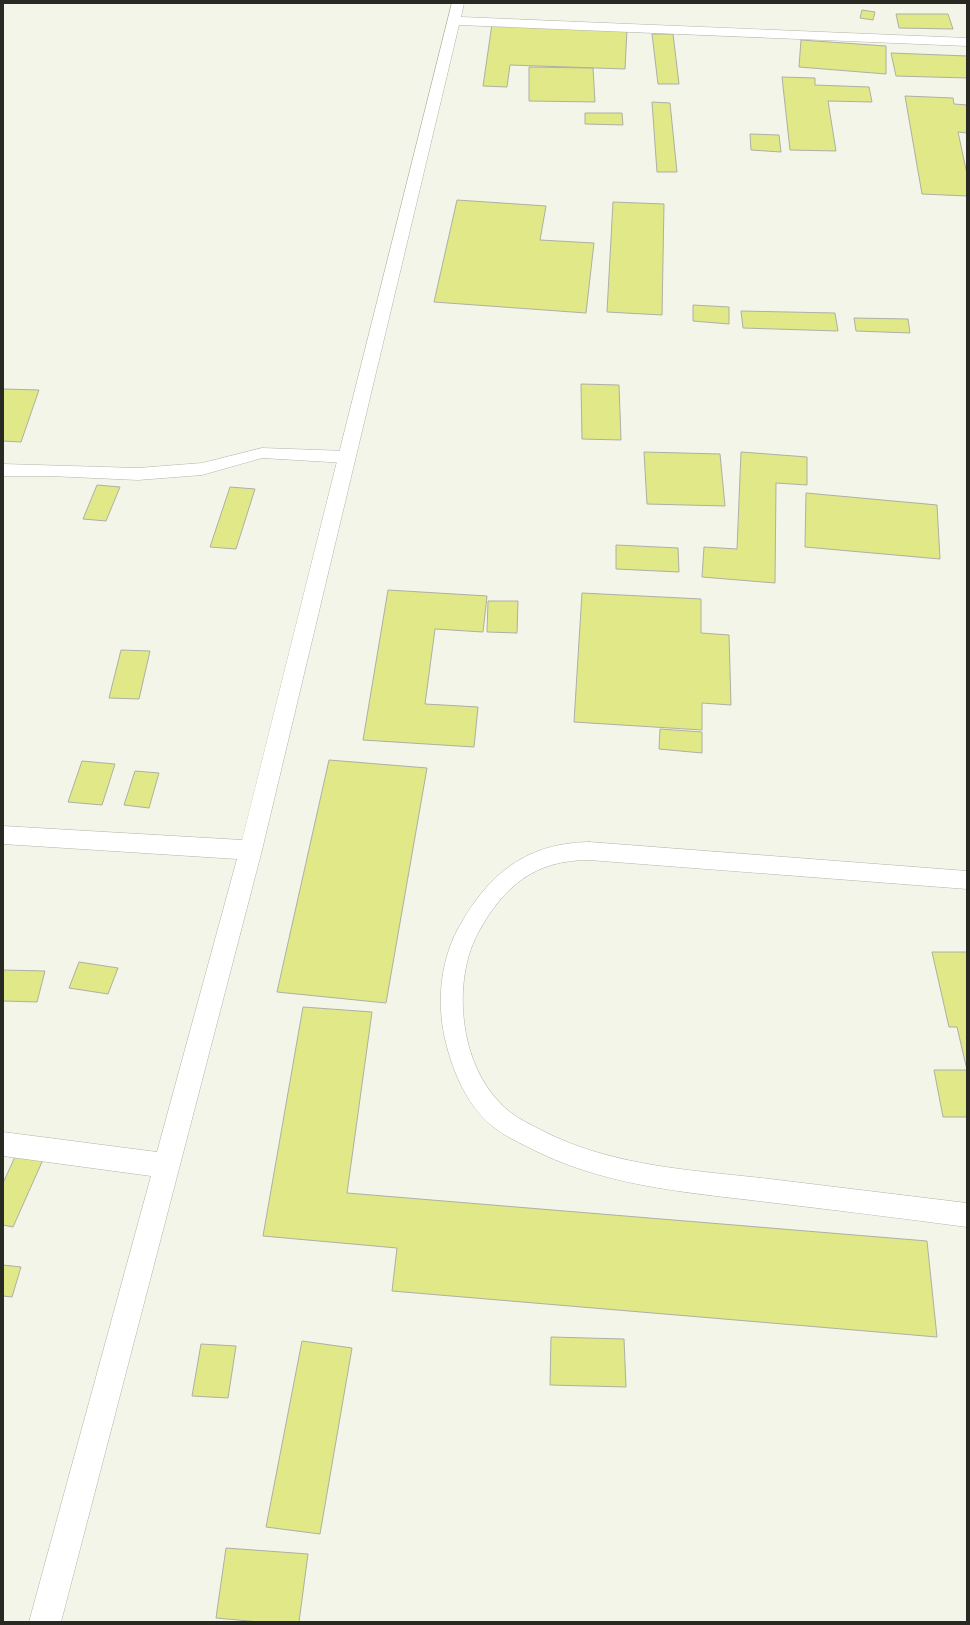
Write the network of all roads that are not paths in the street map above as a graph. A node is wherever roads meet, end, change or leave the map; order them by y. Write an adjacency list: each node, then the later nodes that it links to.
1 (458, 3): 2 (street)
2 (453, 21): 3 (street); 4 (street)
3 (967, 42)
4 (347, 456): 5 (lane); 7 (street)
5 (3, 470)
6 (3, 835): 7 (street)
7 (251, 850): 10 (street)
8 (967, 880): 11 (lane)
9 (3, 1144): 10 (street)
10 (167, 1166): 12 (street)
11 (967, 1215)
12 (45, 1622)

